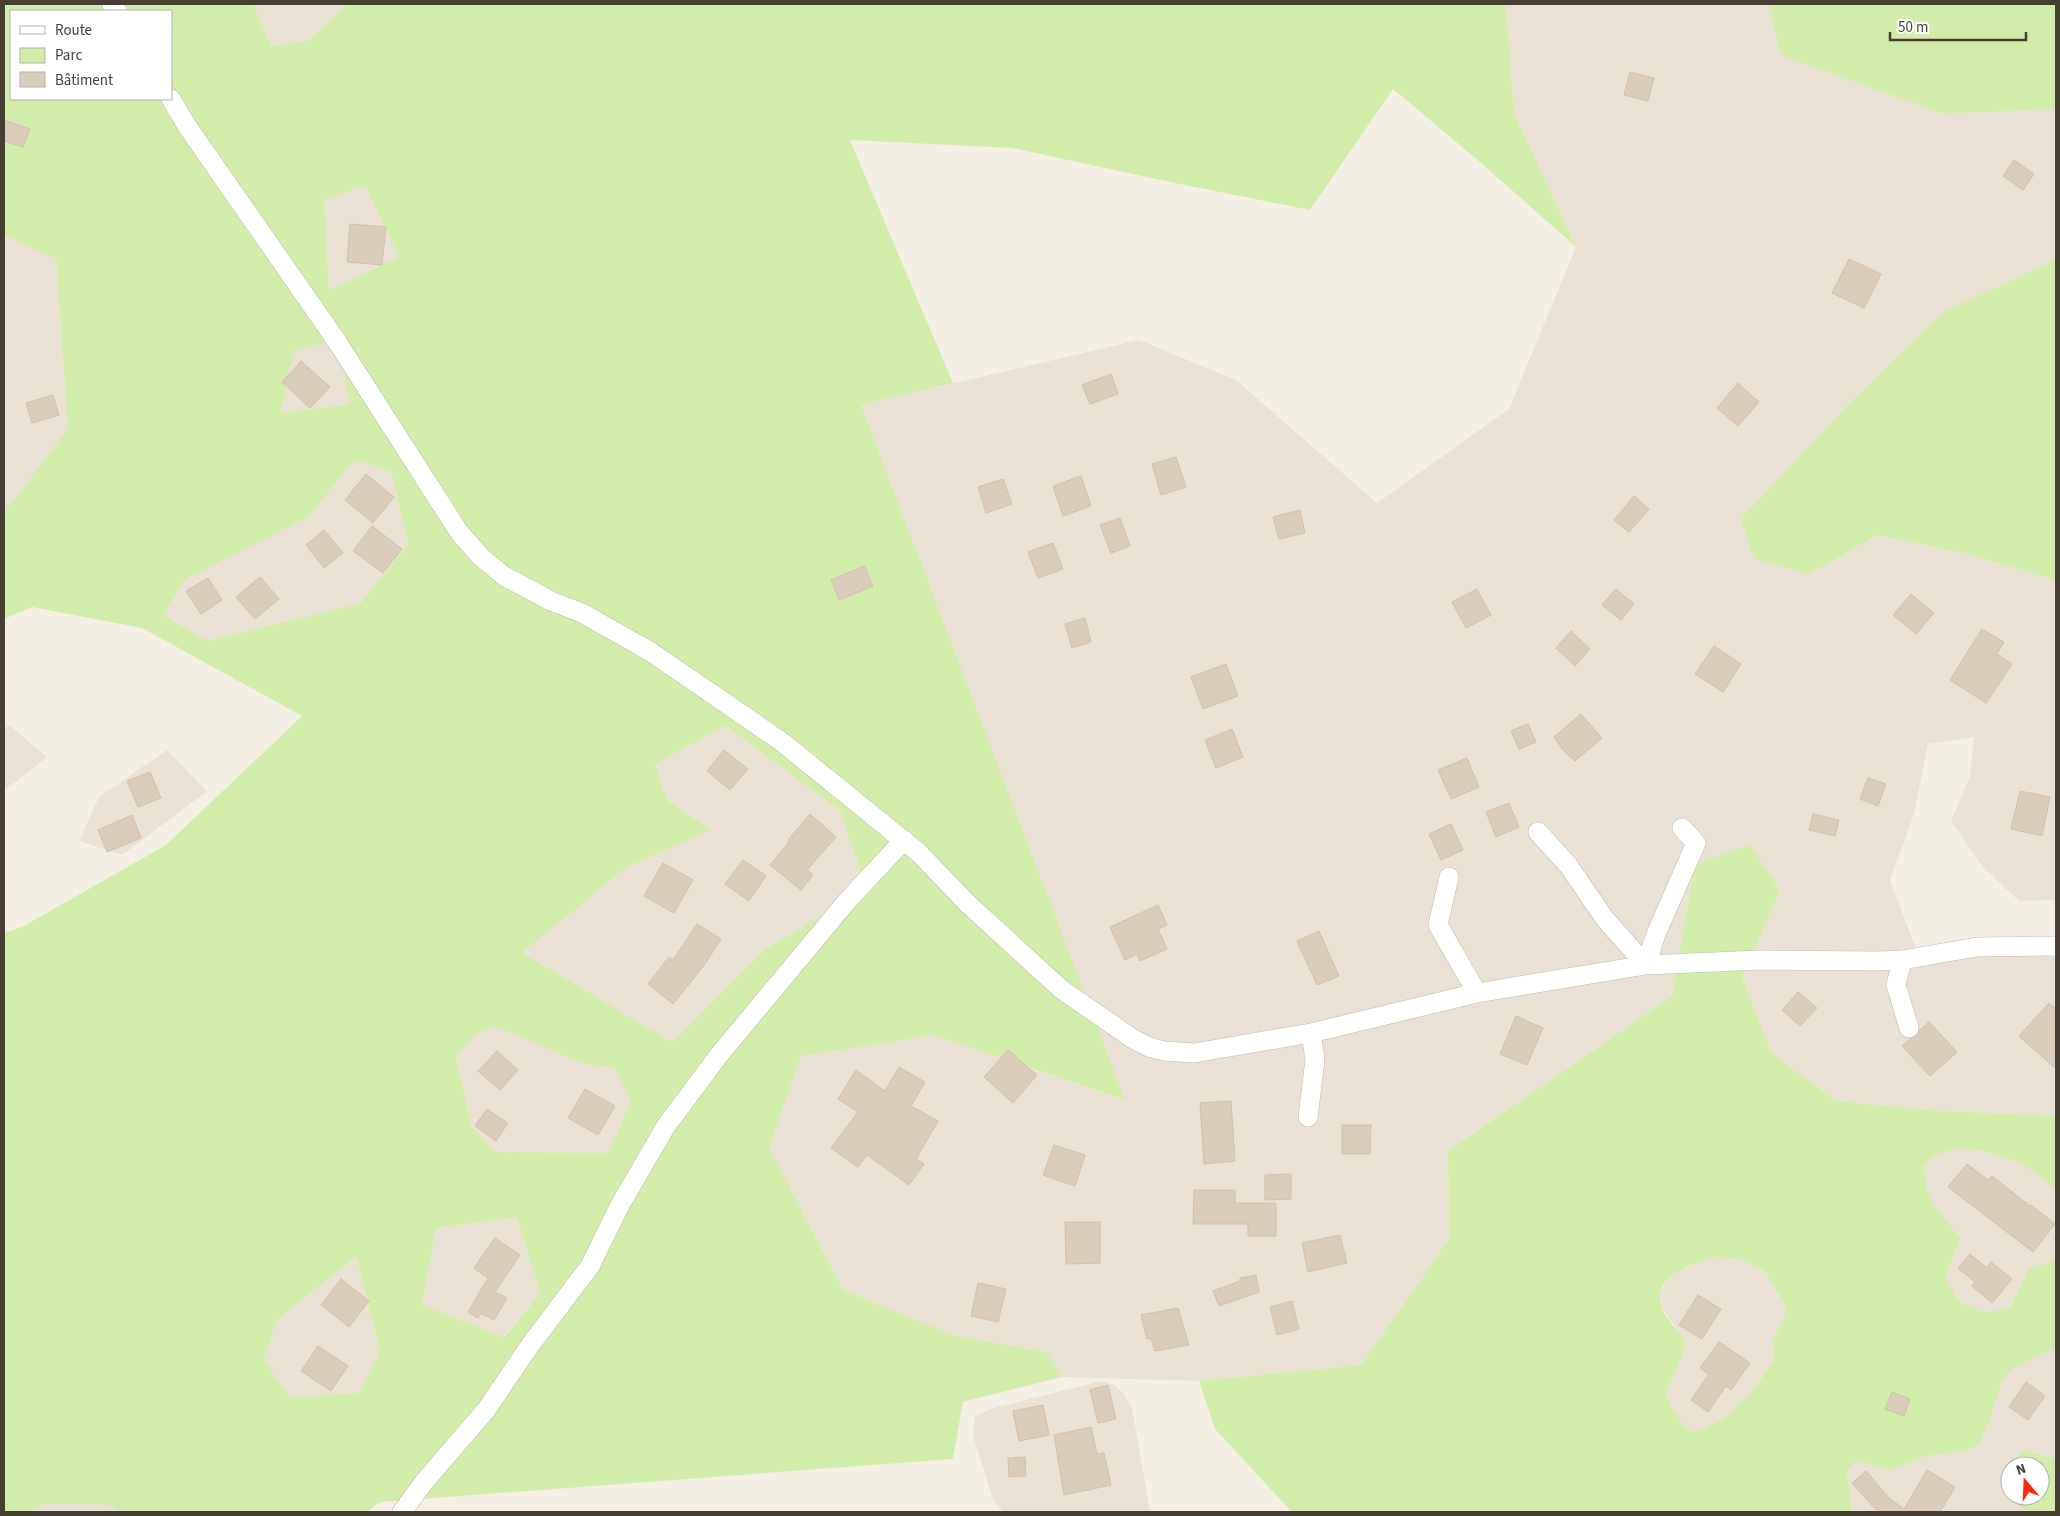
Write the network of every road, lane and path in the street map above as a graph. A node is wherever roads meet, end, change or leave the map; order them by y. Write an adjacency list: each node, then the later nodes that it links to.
1 (172, 100): 4 (street)
2 (1682, 828): 8 (street)
3 (1538, 832): 8 (street)
4 (904, 840): 11 (street); 13 (street)
5 (1449, 877): 9 (street)
6 (2056, 946): 7 (street)
7 (1902, 960): 8 (street); 10 (street)
8 (1646, 965): 9 (street)
9 (1477, 993): 11 (street)
10 (1909, 1028)
11 (1311, 1033): 12 (street)
12 (1308, 1117)
13 (402, 1512)

